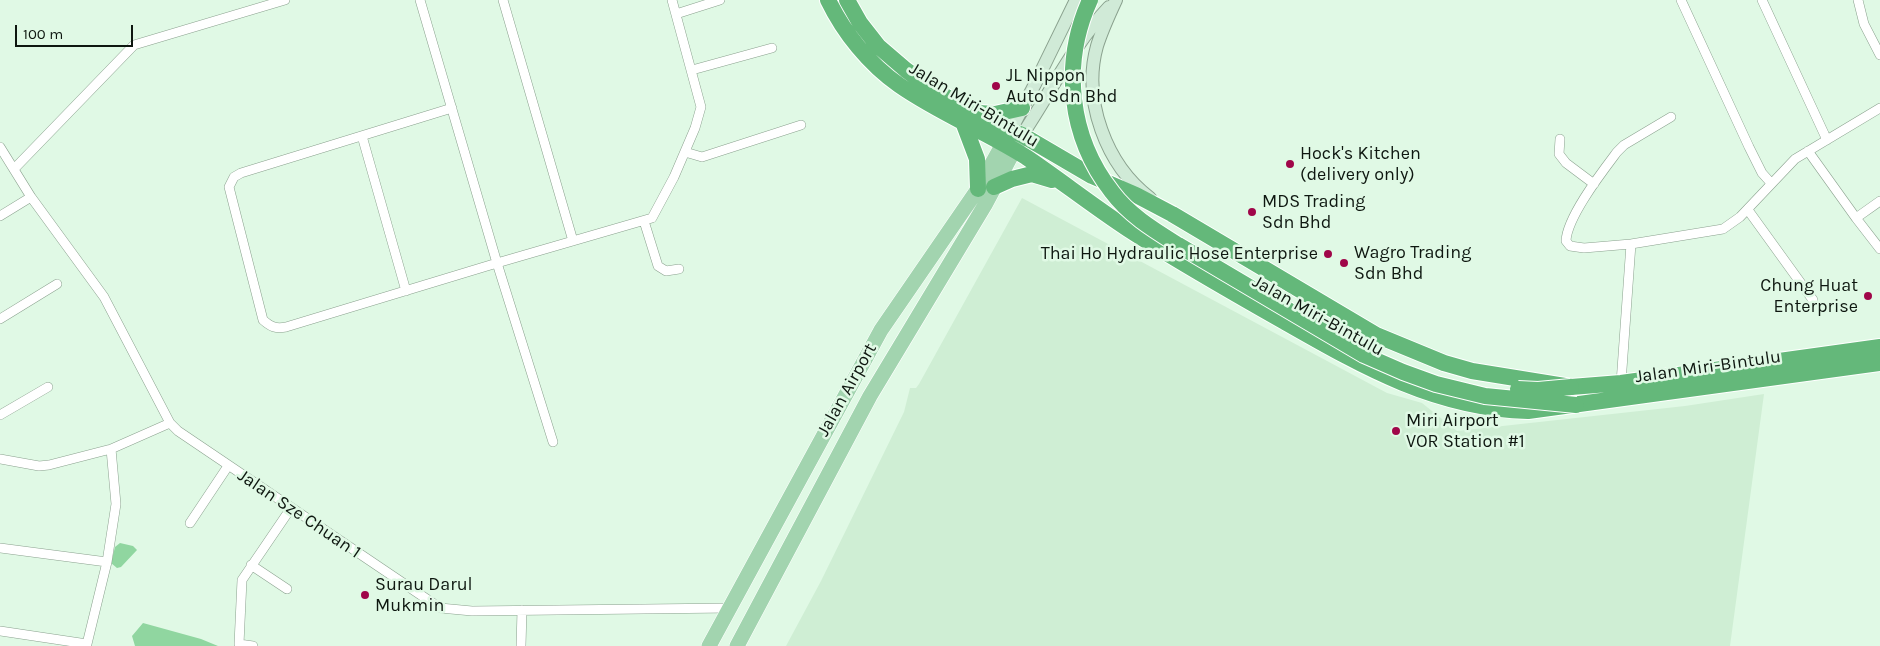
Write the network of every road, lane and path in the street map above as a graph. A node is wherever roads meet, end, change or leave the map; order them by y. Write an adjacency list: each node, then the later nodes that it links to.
1 (285, 0): 32 (street)
2 (420, 0): 19 (street)
3 (503, 0): 44 (street)
4 (672, 0): 15 (street)
5 (720, 0): 15 (street)
6 (828, 0): 23 (highway, Jalan Miri-Bintulu)
7 (847, 0): 23 (highway, Jalan Miri-Bintulu)
8 (1076, 0): 20 (main road)
9 (1090, 0): 58 (highway, bridge)
10 (1101, 0): 57 (highway, bridge)
11 (1116, 0): 27 (main road); 40 (main road)
12 (1682, 0): 34 (street)
13 (1762, 0): 28 (street)
14 (1858, 0): 17 (street)
15 (676, 14): 18 (street)
16 (772, 48): 18 (street)
17 (1880, 55)
18 (692, 70): 31 (street)
19 (452, 108): 25 (street); 47 (street)
20 (1022, 108): 23 (highway); 27 (main road)
21 (1880, 108): 28 (street)
22 (1671, 116): 35 (street)
23 (967, 117): 27 (highway, Jalan Miri-Bintulu); 36 (highway)
24 (801, 125): 31 (street)
25 (362, 136): 50 (street); 50 (street)
26 (1560, 139): 35 (street)
27 (1013, 140): 33 (highway, Jalan Miri-Bintulu); 36 (main road, Jalan Airport); 40 (highway, Jalan Miri-Bintulu)
28 (1827, 140): 30 (street)
29 (0, 147): 32 (street, Jalan Sze Chuan 1)
30 (1808, 150): 34 (street); 42 (street)
31 (685, 152): 43 (street)
32 (14, 169): 37 (street, Jalan Sze Chuan 1)
33 (1059, 182): 36 (highway); 58 (highway, Jalan Miri-Bintulu)
34 (1771, 183): 39 (street)
35 (1594, 184): 45 (street)
36 (986, 188): 71 (main road, Jalan Airport); 72 (main road, Jalan Airport)
37 (31, 197): 41 (street); 60 (street, Jalan Sze Chuan 1)
38 (1880, 201): 42 (street)
39 (1748, 210): 45 (street); 51 (street)
40 (1172, 214): 57 (highway, Jalan Miri-Bintulu)
41 (0, 216)
42 (1856, 218): 46 (street)
43 (644, 221): 44 (street); 48 (street)
44 (573, 241): 47 (street)
45 (1631, 244): 55 (street)
46 (1880, 249)
47 (497, 263): 50 (street); 61 (street)
48 (679, 270)
49 (57, 284): 52 (street)
50 (406, 291)
51 (1813, 300)
52 (0, 319)
53 (1880, 347): 55 (highway, Jalan Miri-Bintulu)
54 (1880, 363): 58 (highway, Jalan Miri-Bintulu)
55 (1620, 383): 57 (highway, Jalan Miri-Bintulu)
56 (48, 387): 59 (street)
57 (1571, 387)
58 (1576, 405)
59 (0, 415)
60 (170, 423): 62 (street); 64 (street, Jalan Sze Chuan 1)
61 (552, 442)
62 (111, 449): 63 (street); 68 (street)
63 (0, 458)
64 (228, 466): 65 (street, Jalan Sze Chuan 1); 66 (street)
65 (291, 508): 69 (street); 73 (street, Jalan Sze Chuan 1)
66 (190, 523)
67 (0, 548): 68 (street)
68 (106, 562): 75 (street)
69 (251, 565): 70 (street); 76 (street)
70 (287, 589)
71 (764, 595): 72 (main road); 80 (main road, Jalan Airport)
72 (730, 608): 73 (street, Jalan Sze Chuan 1); 79 (main road, Jalan Airport)
73 (522, 610): 78 (street)
74 (0, 631): 75 (street)
75 (87, 645)
76 (239, 645): 77 (street)
77 (253, 646)
78 (521, 646)
79 (708, 646)
80 (737, 646)

